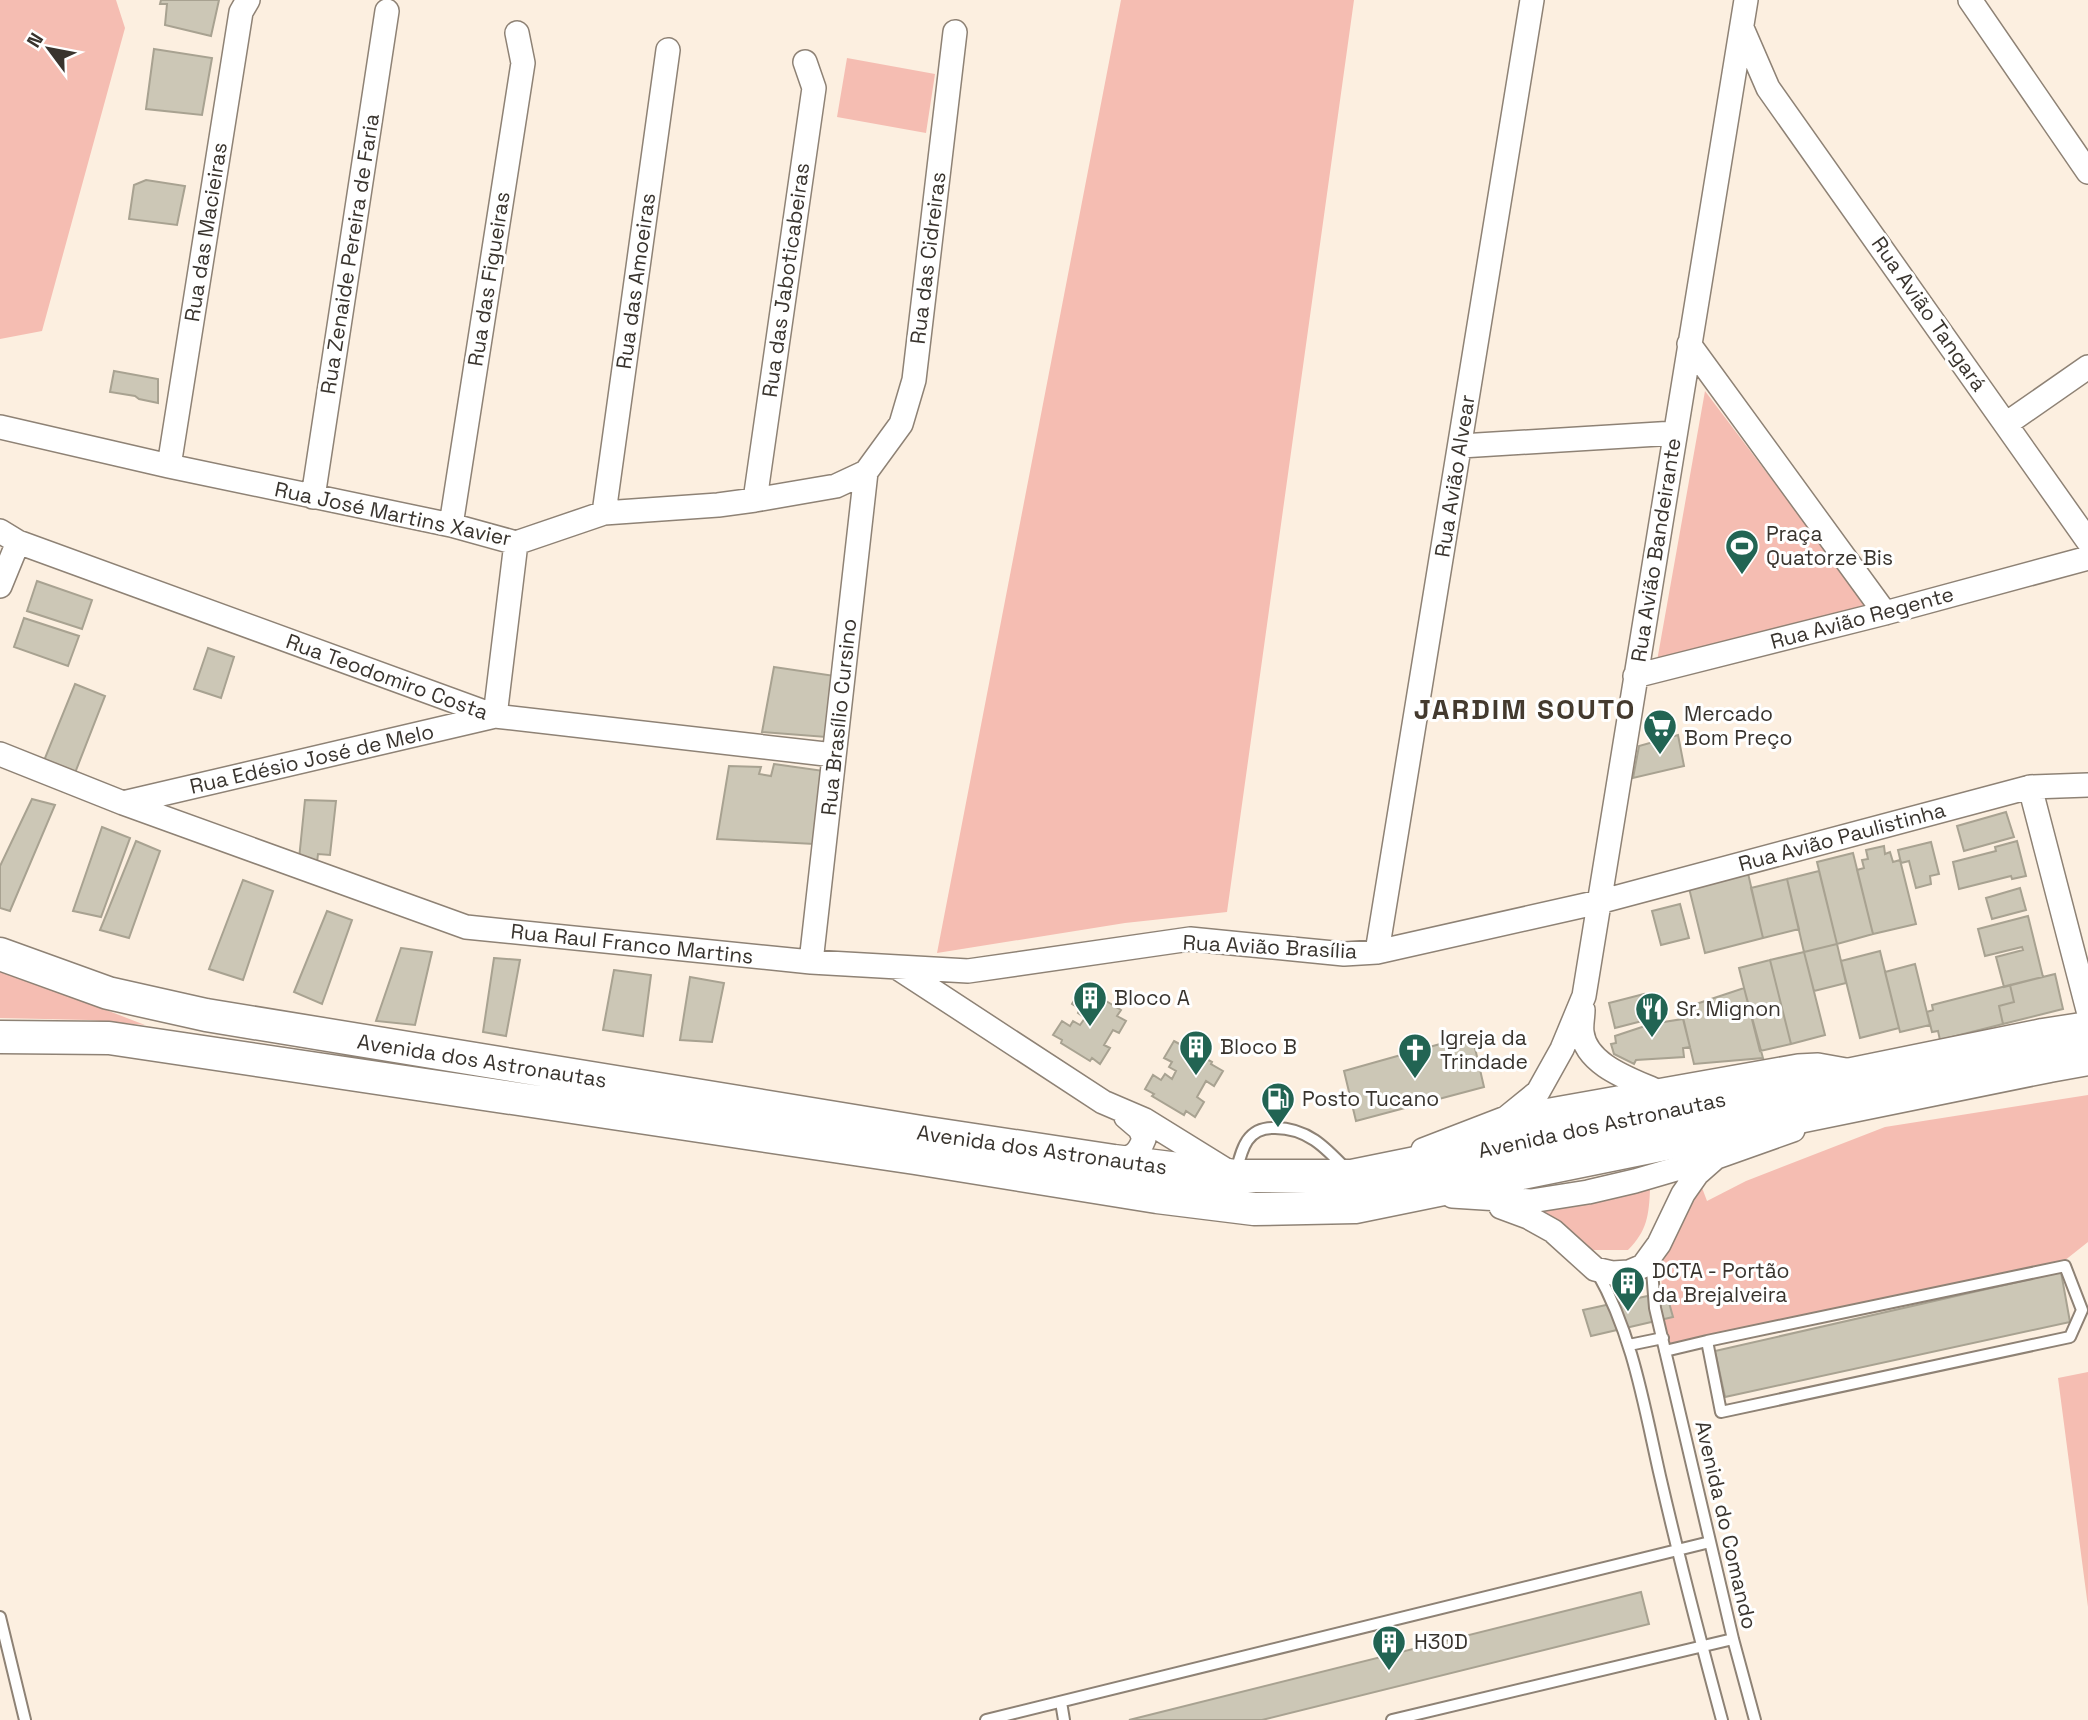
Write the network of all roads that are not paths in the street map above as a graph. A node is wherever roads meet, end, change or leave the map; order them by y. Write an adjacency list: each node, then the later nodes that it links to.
1 (248, 0): 20 (street, Rua das Macieiras)
2 (1532, 0): 19 (street, Rua Avião Alvear)
3 (1746, 0): 6 (street, Rua Avião Bandeirante)
4 (1970, 0): 13 (street)
5 (387, 11): 22 (street, Rua Zenaide Pereira de Faria)
6 (1742, 27): 11 (street, Rua Avião Tangará); 12 (street, Rua Avião Bandeirante)
7 (955, 32): 21 (street, Rua das Cidreiras)
8 (517, 33): 25 (street, Rua das Figueiras)
9 (668, 50): 24 (street, Rua das Amoeiras)
10 (805, 62): 23 (street, Rua das Jaboticabeiras)
11 (1768, 88): 12 (street); 16 (street, Rua Avião Tangará)
12 (1730, 96): 14 (street, Rua Avião Bandeirante)
13 (2088, 172)
14 (1689, 344): 18 (street, Rua Avião Bandeirante); 31 (street)
15 (2088, 367): 16 (street)
16 (2006, 424): 27 (street, Rua Avião Tangará)
17 (0, 427): 20 (street, Rua José Martins Xavier)
18 (1675, 433): 19 (street); 32 (street, Rua Avião Bandeirante)
19 (1461, 446): 40 (street, Rua Avião Alvear)
20 (169, 466): 22 (street, Rua José Martins Xavier)
21 (866, 472): 23 (street, Rua José Martins Xavier); 35 (street, Rua Brasílio Cursino)
22 (313, 497): 25 (street, Rua José Martins Xavier)
23 (755, 500): 24 (street, Rua José Martins Xavier)
24 (604, 513): 28 (street, Rua José Martins Xavier)
25 (451, 525): 28 (street, Rua José Martins Xavier)
26 (6, 537): 30 (street); 33 (street, Rua Teodomiro Costa)
27 (2088, 541)
28 (516, 543): 33 (street)
29 (2088, 558): 31 (street, Rua Avião Regente)
30 (0, 586)
31 (1885, 613): 32 (street, Rua Avião Regente)
32 (1635, 676): 39 (street, Rua Avião Bandeirante)
33 (495, 716): 35 (street, Rua Teodomiro Costa); 38 (street, Rua Edésio José de Melo)
34 (0, 754): 38 (street, Rua Raul Franco Martins)
35 (834, 755): 42 (street, Rua Brasílio Cursino)
36 (2088, 785): 37 (street, Rua Avião Paulistinha)
37 (2030, 787): 39 (street, Rua Avião Paulistinha); 45 (street)
38 (123, 803): 42 (street, Rua Raul Franco Martins)
39 (1598, 902): 40 (street, Rua Avião Brasília); 44 (street, Rua Avião Bandeirante)
40 (1377, 952): 43 (street, Rua Avião Brasília)
41 (0, 954): 55 (main road, Avenida dos Astronautas)
42 (811, 962): 43 (street, Rua Raul Franco Martins)
43 (896, 967): 51 (street, Rua Raul Franco Martins)
44 (1584, 996): 49 (street); 52 (street, Rua Avião Bandeirante)
45 (2088, 1010)
46 (2088, 1028): 50 (main road, Avenida dos Astronautas)
47 (0, 1037): 58 (main road, Avenida dos Astronautas)
48 (2088, 1059): 54 (main road, Avenida dos Astronautas)
49 (1659, 1092): 50 (street); 52 (street)
50 (1711, 1092): 53 (main road, Avenida dos Astronautas); 54 (street)
51 (1102, 1102): 55 (street); 56 (street, Rua Raul Franco Martins)
52 (1506, 1118): 53 (street)
53 (1471, 1142): 57 (main road, Avenida dos Astronautas); 58 (street)
54 (1718, 1145): 58 (main road, Avenida dos Astronautas); 59 (street)
55 (1114, 1161): 56 (main road, Avenida dos Astronautas)
56 (1235, 1176): 57 (main road, Avenida dos Astronautas); 57 (lane)
57 (1352, 1176)
58 (1473, 1190): 60 (street)
59 (1659, 1244): 60 (street); 61 (lane, Avenida do Comando)
60 (1595, 1269): 63 (lane)
61 (1663, 1338): 63 (lane); 64 (lane, Avenida do Comando)
62 (1707, 1341): 62 (lane); 64 (lane)
63 (1629, 1345): 66 (lane)
64 (1665, 1351): 65 (lane, Avenida do Comando)
65 (1710, 1542): 66 (lane); 68 (lane, Avenida do Comando)
66 (1677, 1549): 69 (lane); 70 (lane)
67 (0, 1617): 71 (lane)
68 (1733, 1639): 69 (lane); 76 (lane, Avenida do Comando)
69 (1702, 1646): 74 (lane); 75 (lane)
70 (1061, 1702): 72 (lane); 73 (lane)
71 (25, 1720)
72 (986, 1720)
73 (1064, 1720)
74 (1392, 1720)
75 (1722, 1720)
76 (1755, 1720)

